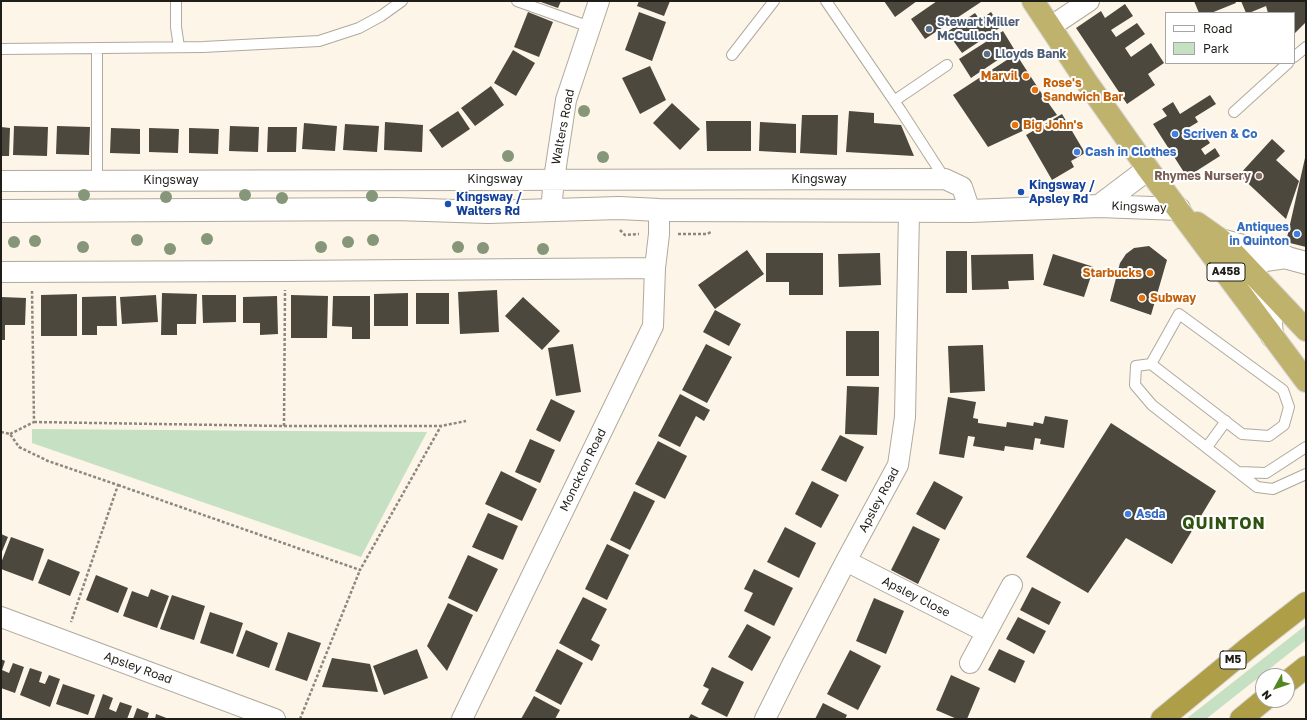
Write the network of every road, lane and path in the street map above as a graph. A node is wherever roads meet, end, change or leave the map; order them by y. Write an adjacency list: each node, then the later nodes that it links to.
1 (176, 1): 11 (lane)
2 (402, 1): 11 (lane)
3 (517, 1): 9 (lane)
4 (599, 1): 9 (street, Walters Road)
5 (774, 1): 15 (lane)
6 (826, 1): 19 (lane)
7 (1032, 1): 10 (highway, A458)
8 (1089, 1): 10 (street)
9 (590, 26): 22 (street, Walters Road)
10 (1050, 27): 21 (highway, A458)
11 (179, 47): 13 (lane)
12 (1306, 47): 16 (lane)
13 (97, 48): 14 (lane); 25 (lane)
14 (1, 49)
15 (732, 55)
16 (1295, 56)
17 (1287, 64): 20 (lane)
18 (947, 65): 19 (lane)
19 (894, 101): 23 (lane)
20 (1234, 112)
21 (1148, 169): 26 (street, Kingsway); 27 (highway, A458)
22 (554, 179): 23 (street, Kingsway); 25 (street, Kingsway); 28 (street, Walters Road)
23 (945, 179): 32 (street, Kingsway)
24 (1, 180): 25 (street, Kingsway)
25 (97, 180)
26 (1099, 206): 27 (street, Kingsway); 32 (street, Kingsway)
27 (1179, 209): 35 (highway, A458); 43 (highway, A458)
28 (552, 210): 29 (street, Kingsway); 30 (street, Kingsway)
29 (659, 210): 31 (street, Kingsway); 37 (street, Monckton Road)
30 (1, 211)
31 (909, 212): 32 (street, Kingsway); 58 (street, Apsley Road)
32 (970, 212)
33 (619, 228): 34 (path)
34 (644, 234)
35 (1221, 240): 36 (street); 41 (highway, A458)
36 (1296, 260): 41 (street)
37 (655, 268): 40 (street); 71 (street, Monckton Road)
38 (1, 272): 39 (street)
39 (32, 272): 40 (street); 48 (path)
40 (285, 272): 49 (path)
41 (1252, 273): 42 (highway, A458); 43 (street)
42 (1306, 330)
43 (1272, 336): 45 (highway, A458)
44 (1151, 364): 47 (lane); 47 (lane); 53 (lane)
45 (1306, 381)
46 (466, 421): 50 (path)
47 (1226, 421): 53 (lane)
48 (34, 422): 49 (path); 52 (path)
49 (284, 426): 50 (path)
50 (441, 426): 59 (path)
51 (1, 432): 52 (path)
52 (10, 434): 57 (path)
53 (1207, 447): 55 (lane)
54 (1306, 447): 55 (lane)
55 (1239, 472): 56 (lane)
56 (1306, 474)
57 (118, 485): 59 (path); 64 (path)
58 (846, 561): 63 (street, Apsley Close); 72 (street, Apsley Road)
59 (360, 570): 70 (path)
60 (1012, 585): 63 (street)
61 (1306, 603): 73 (highway, M5)
62 (1, 617): 64 (street, Apsley Road)
63 (986, 632): 65 (street)
64 (64, 641): 69 (street, Apsley Road)
65 (970, 662)
66 (1306, 667): 67 (highway)
67 (1295, 676)
68 (1255, 707): 74 (highway)
69 (271, 718)
70 (300, 719)
71 (462, 719)
72 (765, 719)
73 (1162, 719)
74 (1241, 719)

